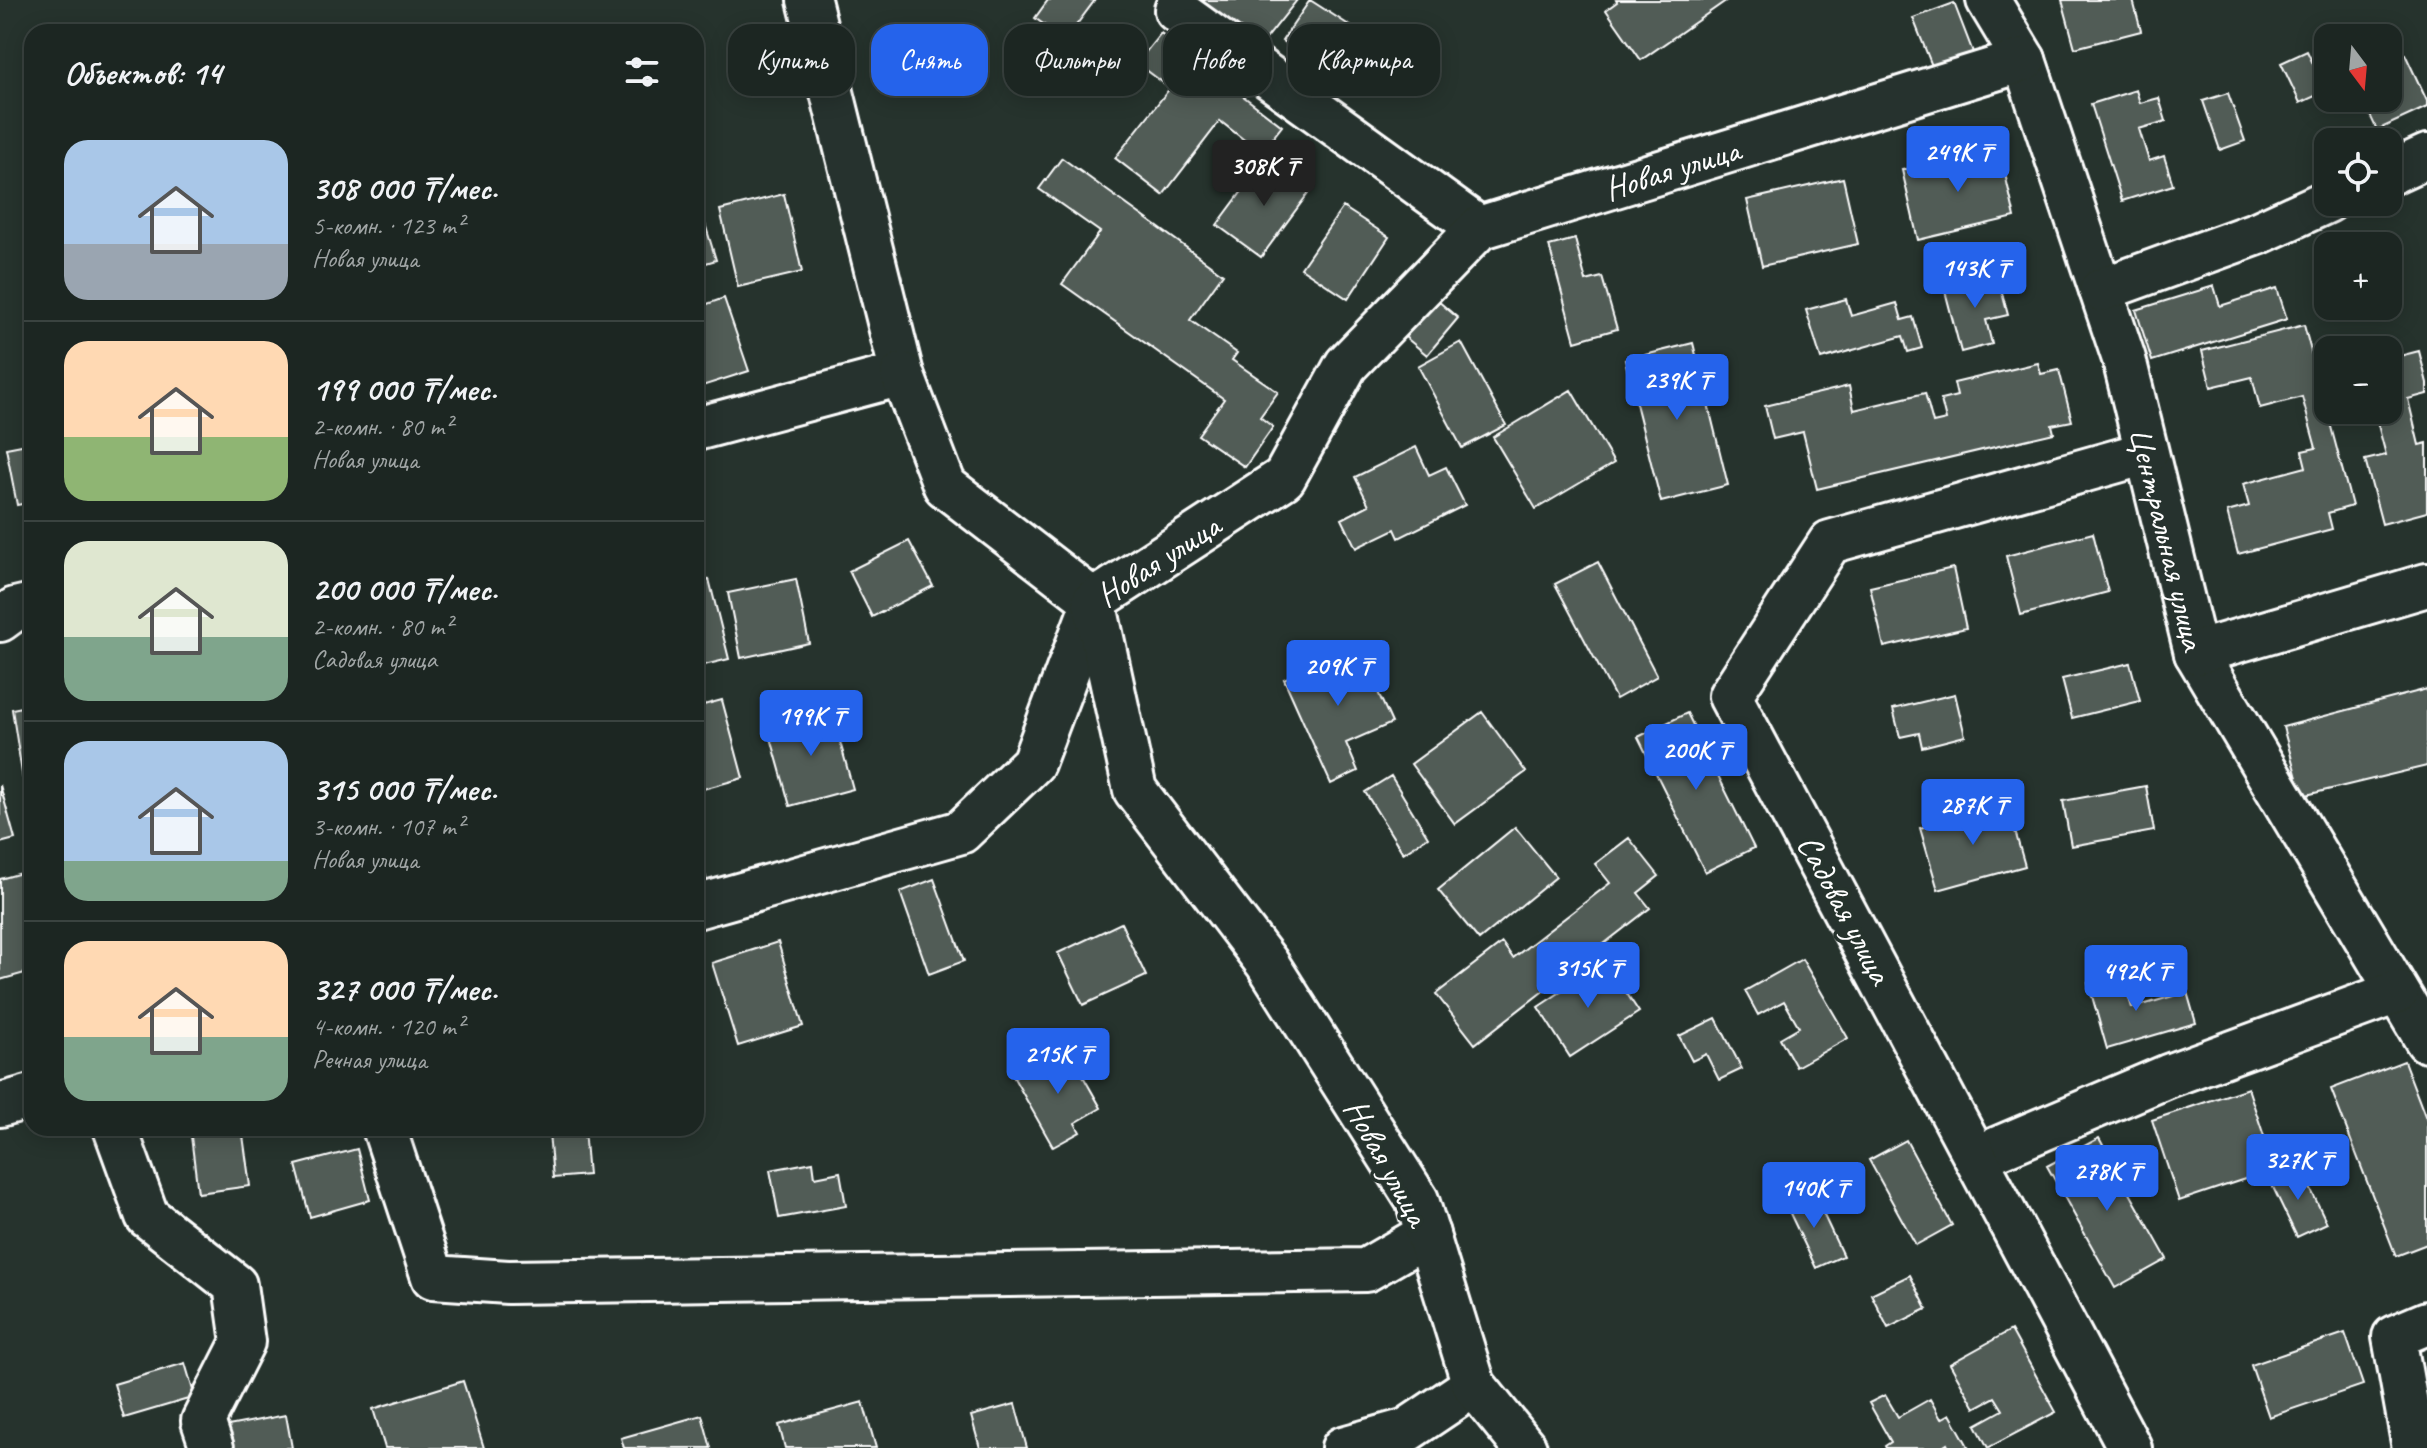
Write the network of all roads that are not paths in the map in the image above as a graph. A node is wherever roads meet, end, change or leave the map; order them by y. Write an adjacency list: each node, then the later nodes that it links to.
1 (809, 0): 10 (street)
2 (1988, 0): 4 (street, Центральная улица)
3 (1176, 10): 8 (street)
4 (2024, 60): 8 (street, Новая улица); 9 (street, Центральная улица)
5 (2427, 156): 6 (street)
6 (2402, 168)
7 (2314, 207): 9 (street)
8 (1479, 228): 14 (street, Новая улица)
9 (2101, 290): 12 (street, Центральная улица)
10 (902, 374): 11 (street); 14 (street)
11 (704, 427)
12 (2146, 453): 17 (street, Центральная улица); 25 (street, Садовая улица)
13 (2427, 585): 17 (street)
14 (1094, 601): 18 (street); 26 (street, Новая улица)
15 (24, 607): 16 (street)
16 (0, 620)
17 (2196, 653): 19 (street, Центральная улица)
18 (704, 905)
19 (2397, 992): 20 (street, Центральная улица); 25 (street)
20 (2427, 1041)
21 (24, 1098): 22 (street)
22 (0, 1105)
23 (118, 1136): 29 (street)
24 (387, 1136): 26 (street)
25 (1977, 1157): 32 (street, Садовая улица)
26 (1428, 1234): 28 (street, Новая улица)
27 (2427, 1323): 33 (street)
28 (1474, 1385): 30 (street); 31 (street, Новая улица)
29 (212, 1448)
30 (1343, 1448)
31 (1525, 1448)
32 (2130, 1448)
33 (2414, 1448)

